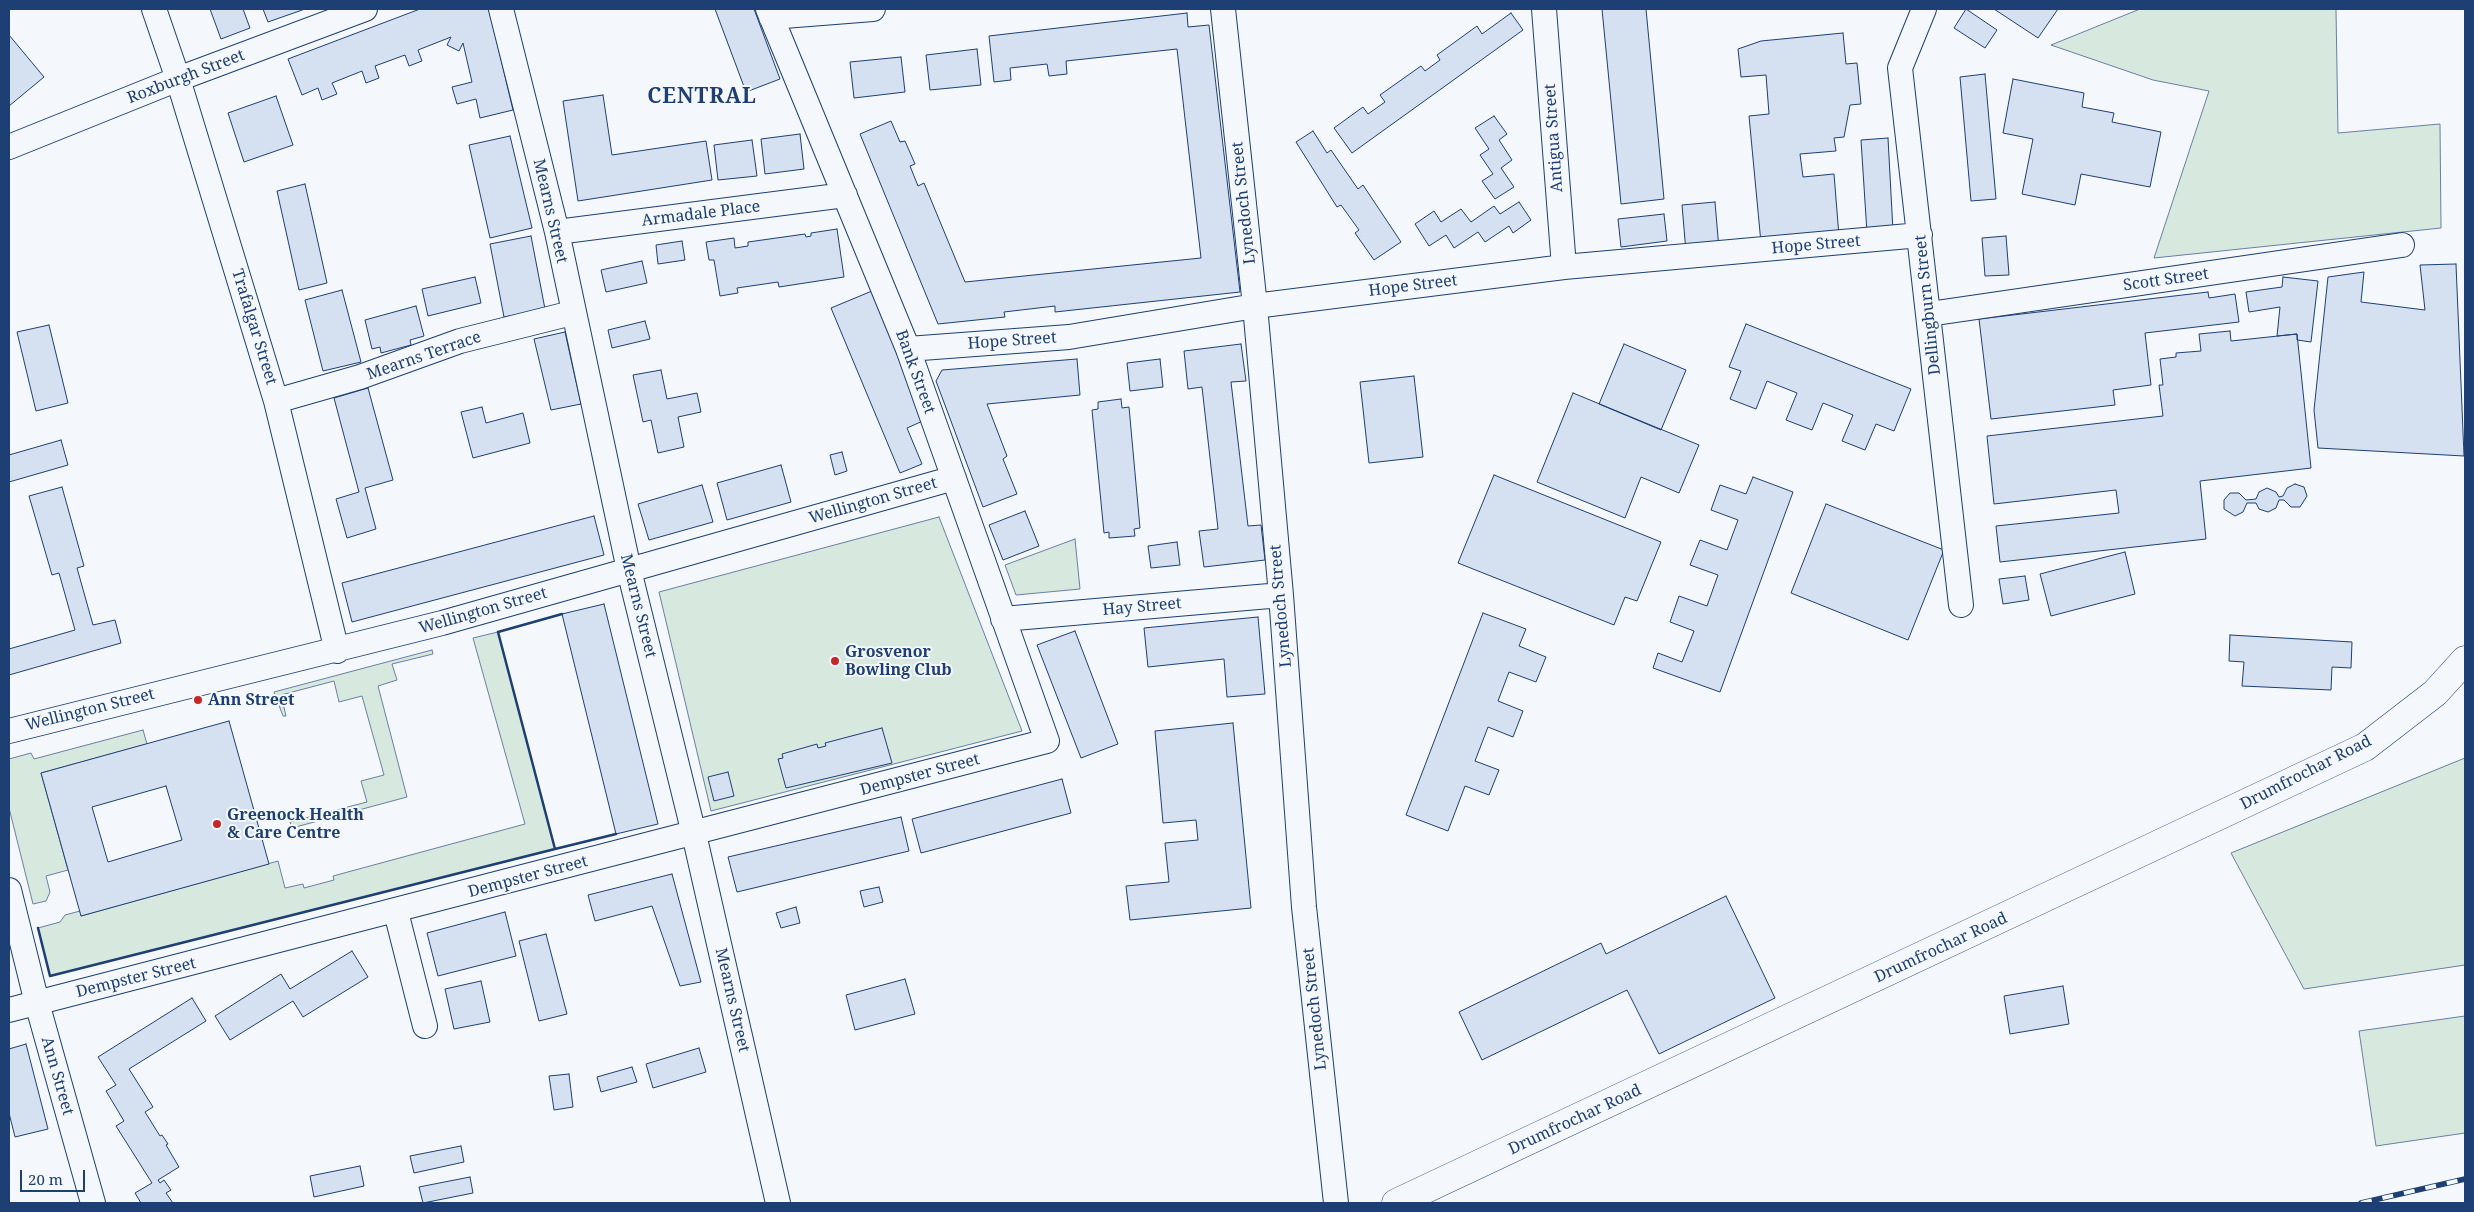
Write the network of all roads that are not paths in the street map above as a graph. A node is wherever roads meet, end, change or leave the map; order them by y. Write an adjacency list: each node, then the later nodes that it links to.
1 (154, 9): 9 (street, Trafalgar Street)
2 (365, 9): 9 (street, Roxburgh Street)
3 (501, 9): 12 (street, Mearns Street)
4 (873, 9): 8 (street)
5 (1223, 9): 16 (street, Lynedoch Street)
6 (1544, 9): 15 (street, Antigua Street)
7 (1924, 9): 13 (street, Dellingburn Street)
8 (770, 13): 11 (street, Bank Street)
9 (178, 79): 10 (street, Roxburgh Street); 20 (street, Trafalgar Street)
10 (9, 147)
11 (845, 195): 12 (street, Armadale Place); 19 (street, Bank Street)
12 (557, 232): 17 (street, Mearns Street)
13 (1920, 235): 15 (street, Hope Street); 18 (street, Dellingburn Street)
14 (2402, 245): 18 (street, Scott Street)
15 (1564, 267): 16 (street, Hope Street)
16 (1256, 306): 19 (street, Hope Street); 23 (street, Lynedoch Street)
17 (572, 313): 20 (street, Mearns Terrace); 22 (street, Mearns Street)
18 (1929, 314): 24 (street, Dellingburn Street)
19 (908, 349): 21 (street, Bank Street)
20 (276, 401): 26 (street, Trafalgar Street)
21 (954, 478): 22 (street, Wellington Street); 25 (street, Bank Street)
22 (629, 570): 26 (street, Wellington Street); 30 (street, Mearns Street)
23 (1281, 595): 25 (street, Hay Street); 38 (street, Lynedoch Street)
24 (1961, 605)
25 (1004, 619): 29 (street, Bank Street)
26 (337, 650): 28 (street, Wellington Street)
27 (2465, 660): 39 (main road, Drumfrochar Road)
28 (9, 731)
29 (1047, 742): 30 (street, Dempster Street)
30 (694, 834): 32 (street, Dempster Street); 37 (street, Mearns Street)
31 (9, 890): 33 (street, Ann Street)
32 (396, 912): 33 (street, Dempster Street); 35 (street)
33 (37, 1003): 34 (street, Dempster Street); 36 (street, Ann Street)
34 (9, 1010)
35 (424, 1026)
36 (93, 1203)
37 (778, 1203)
38 (1336, 1203)
39 (1396, 1203)

